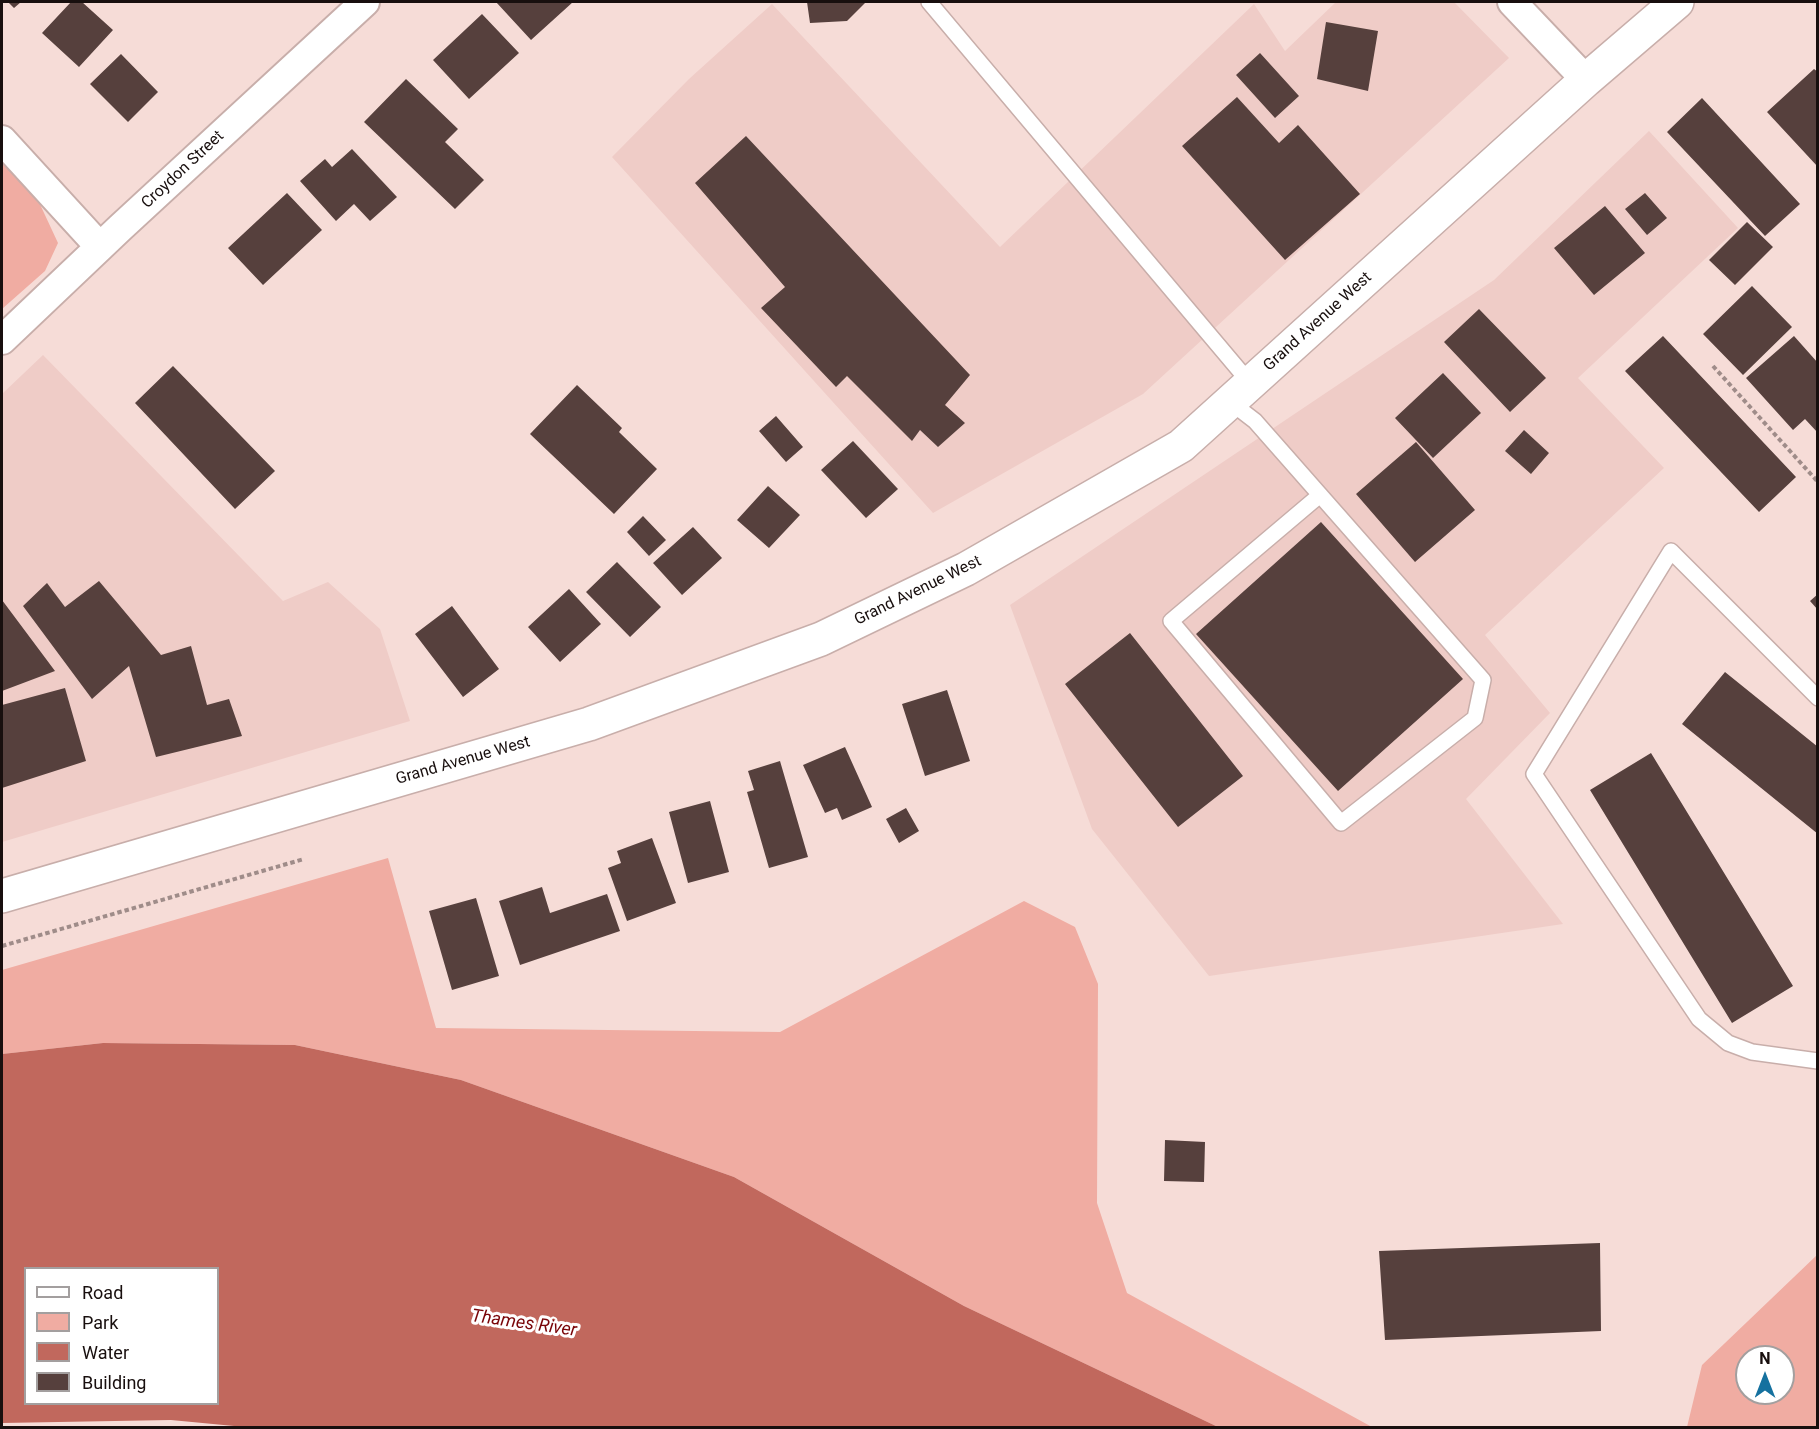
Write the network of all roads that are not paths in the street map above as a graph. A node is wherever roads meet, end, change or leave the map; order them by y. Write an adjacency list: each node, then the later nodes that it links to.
1 (365, 2): 7 (street, Croydon Street)
2 (929, 2): 9 (lane)
3 (1512, 2): 5 (street)
4 (1677, 2): 5 (main road, Grand Avenue West)
5 (1586, 80): 9 (main road, Grand Avenue West)
6 (2, 140): 7 (street)
7 (100, 247): 8 (street, Croydon Street)
8 (2, 340)
9 (1240, 392): 10 (lane); 12 (main road, Grand Avenue West)
10 (1320, 495): 10 (lane)
11 (1818, 698): 13 (lane)
12 (2, 896)
13 (1818, 1061)

